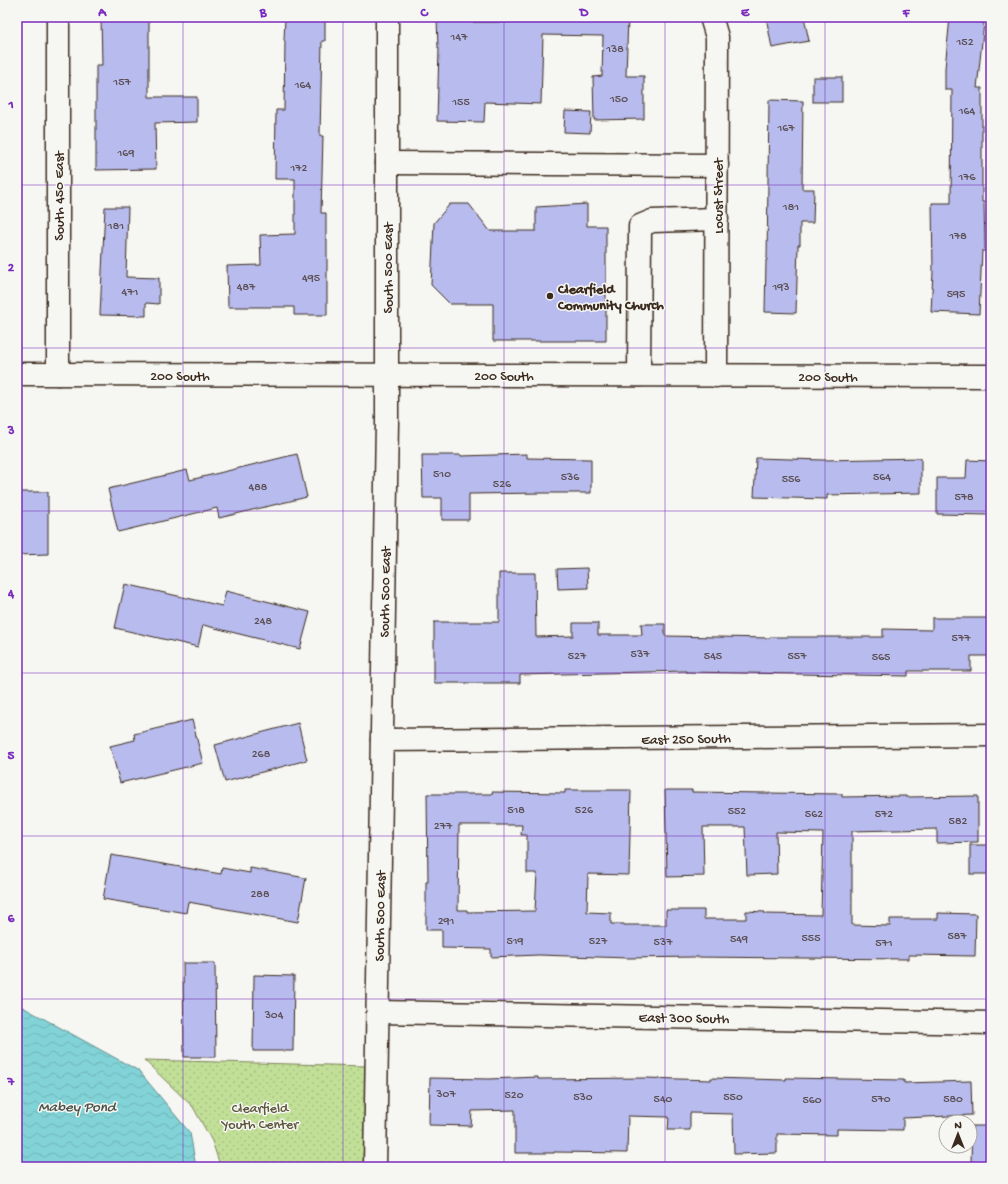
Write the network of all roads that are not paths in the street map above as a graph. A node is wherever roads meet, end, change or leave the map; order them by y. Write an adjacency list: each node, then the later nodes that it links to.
1 (58, 17): 8 (street, South 450 East)
2 (387, 17): 4 (street, South 500 East)
3 (711, 17): 5 (street, Locust Street)
4 (387, 163): 5 (street); 9 (street, South 500 East)
5 (717, 165): 6 (street, Locust Street)
6 (717, 219): 10 (street); 11 (street, Locust Street)
7 (17, 374): 8 (street, 200 South)
8 (58, 374): 9 (street, 200 South)
9 (387, 375): 10 (street, 200 South); 14 (street, South 500 East)
10 (639, 376): 11 (street, 200 South)
11 (716, 376): 12 (street, 200 South)
12 (991, 376)
13 (991, 735): 14 (street, East 250 South)
14 (382, 740): 15 (street, South 500 East)
15 (378, 1012): 16 (street, East 300 South); 17 (street, South 500 East)
16 (991, 1023)
17 (375, 1167)

